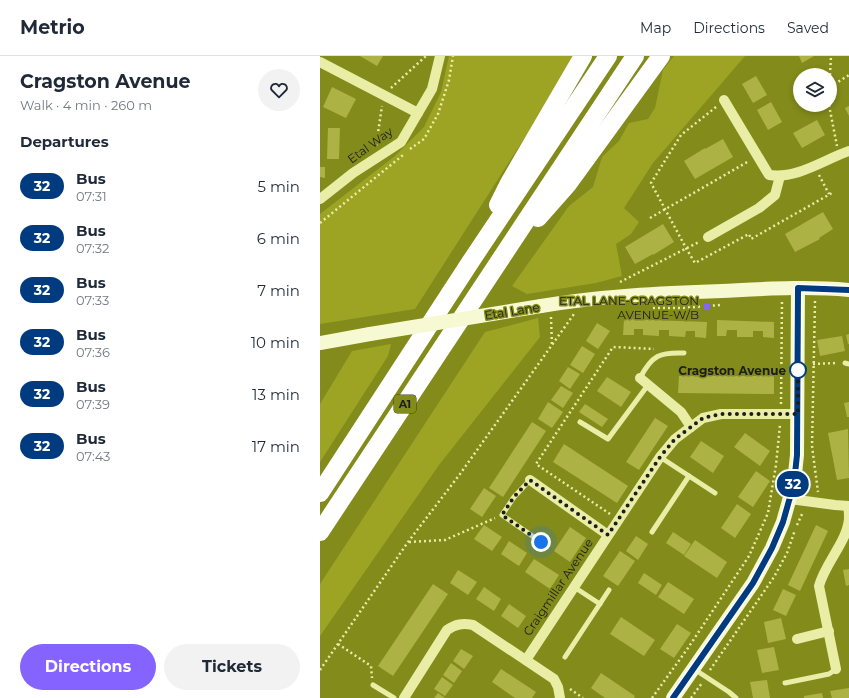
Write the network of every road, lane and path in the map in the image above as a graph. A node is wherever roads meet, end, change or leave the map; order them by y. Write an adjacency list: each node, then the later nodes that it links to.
1 (426, 56): 12 (path)
2 (440, 56): 15 (street, Etal Way)
3 (583, 56): 27 (highway, A1)
4 (608, 56): 27 (highway, A1)
5 (635, 56): 28 (highway, A1)
6 (661, 56): 28 (highway, A1)
7 (831, 56): 9 (path)
8 (320, 62): 12 (street)
9 (830, 68)
10 (849, 75): 11 (path)
11 (837, 83)
12 (384, 95): 15 (street); 16 (path)
13 (724, 100): 19 (street); 23 (path)
14 (830, 112): 18 (path)
15 (418, 113): 22 (street, Etal Way)
16 (375, 150)
17 (849, 151): 18 (street)
18 (839, 155): 20 (street)
19 (758, 156): 21 (street); 23 (path)
20 (814, 166): 21 (street); 26 (path)
21 (780, 176): 25 (street)
22 (320, 199)
23 (665, 210): 24 (path); 26 (path)
24 (650, 218)
25 (708, 237): 26 (path)
26 (686, 248): 29 (path)
27 (472, 261): 53 (highway, A1)
28 (489, 275): 58 (highway, A1)
29 (622, 282)
30 (798, 288): 31 (street, Etal Lane); 36 (street); 38 (street, Etal Lane)
31 (849, 290)
32 (782, 300): 33 (path); 36 (path); 46 (path)
33 (775, 301)
34 (822, 301): 36 (path)
35 (725, 305): 37 (path)
36 (798, 306): 47 (street)
37 (647, 308)
38 (546, 310): 40 (street, Etal Lane, bridge); 41 (path)
39 (570, 311): 41 (path)
40 (320, 343)
41 (552, 346): 61 (path)
42 (684, 353): 45 (lane)
43 (847, 363): 44 (path)
44 (813, 364)
45 (644, 381): 48 (lane); 49 (street)
46 (781, 414): 47 (street, Craigmillar Avenue); 49 (street, Craigmillar Avenue); 79 (path)
47 (798, 414): 55 (street)
48 (580, 422)
49 (691, 427): 50 (street, Craigmillar Avenue)
50 (660, 457): 51 (lane); 60 (street, Craigmillar Avenue)
51 (689, 476): 54 (lane); 59 (lane)
52 (530, 480): 57 (lane); 60 (street)
53 (320, 493)
54 (715, 493)
55 (790, 499): 56 (street); 71 (street)
56 (849, 506): 66 (street)
57 (502, 515): 61 (path); 62 (lane)
58 (320, 532)
59 (652, 532)
60 (608, 535): 63 (street, Craigmillar Avenue)
61 (408, 542): 68 (path)
62 (541, 542)
63 (574, 587): 65 (lane); 70 (street, Craigmillar Avenue)
64 (609, 590): 65 (lane)
65 (600, 604): 69 (lane)
66 (829, 632): 67 (street); 72 (street)
67 (797, 639)
68 (338, 644): 73 (path); 75 (path)
69 (564, 656)
70 (526, 660): 77 (street); 78 (street)
71 (693, 668): 80 (street); 81 (lane)
72 (836, 669): 74 (lane)
73 (320, 670)
74 (785, 683)
75 (373, 685): 76 (lane)
76 (394, 698)
77 (404, 698)
78 (560, 698)
79 (652, 698)
80 (673, 698)
81 (736, 698)

